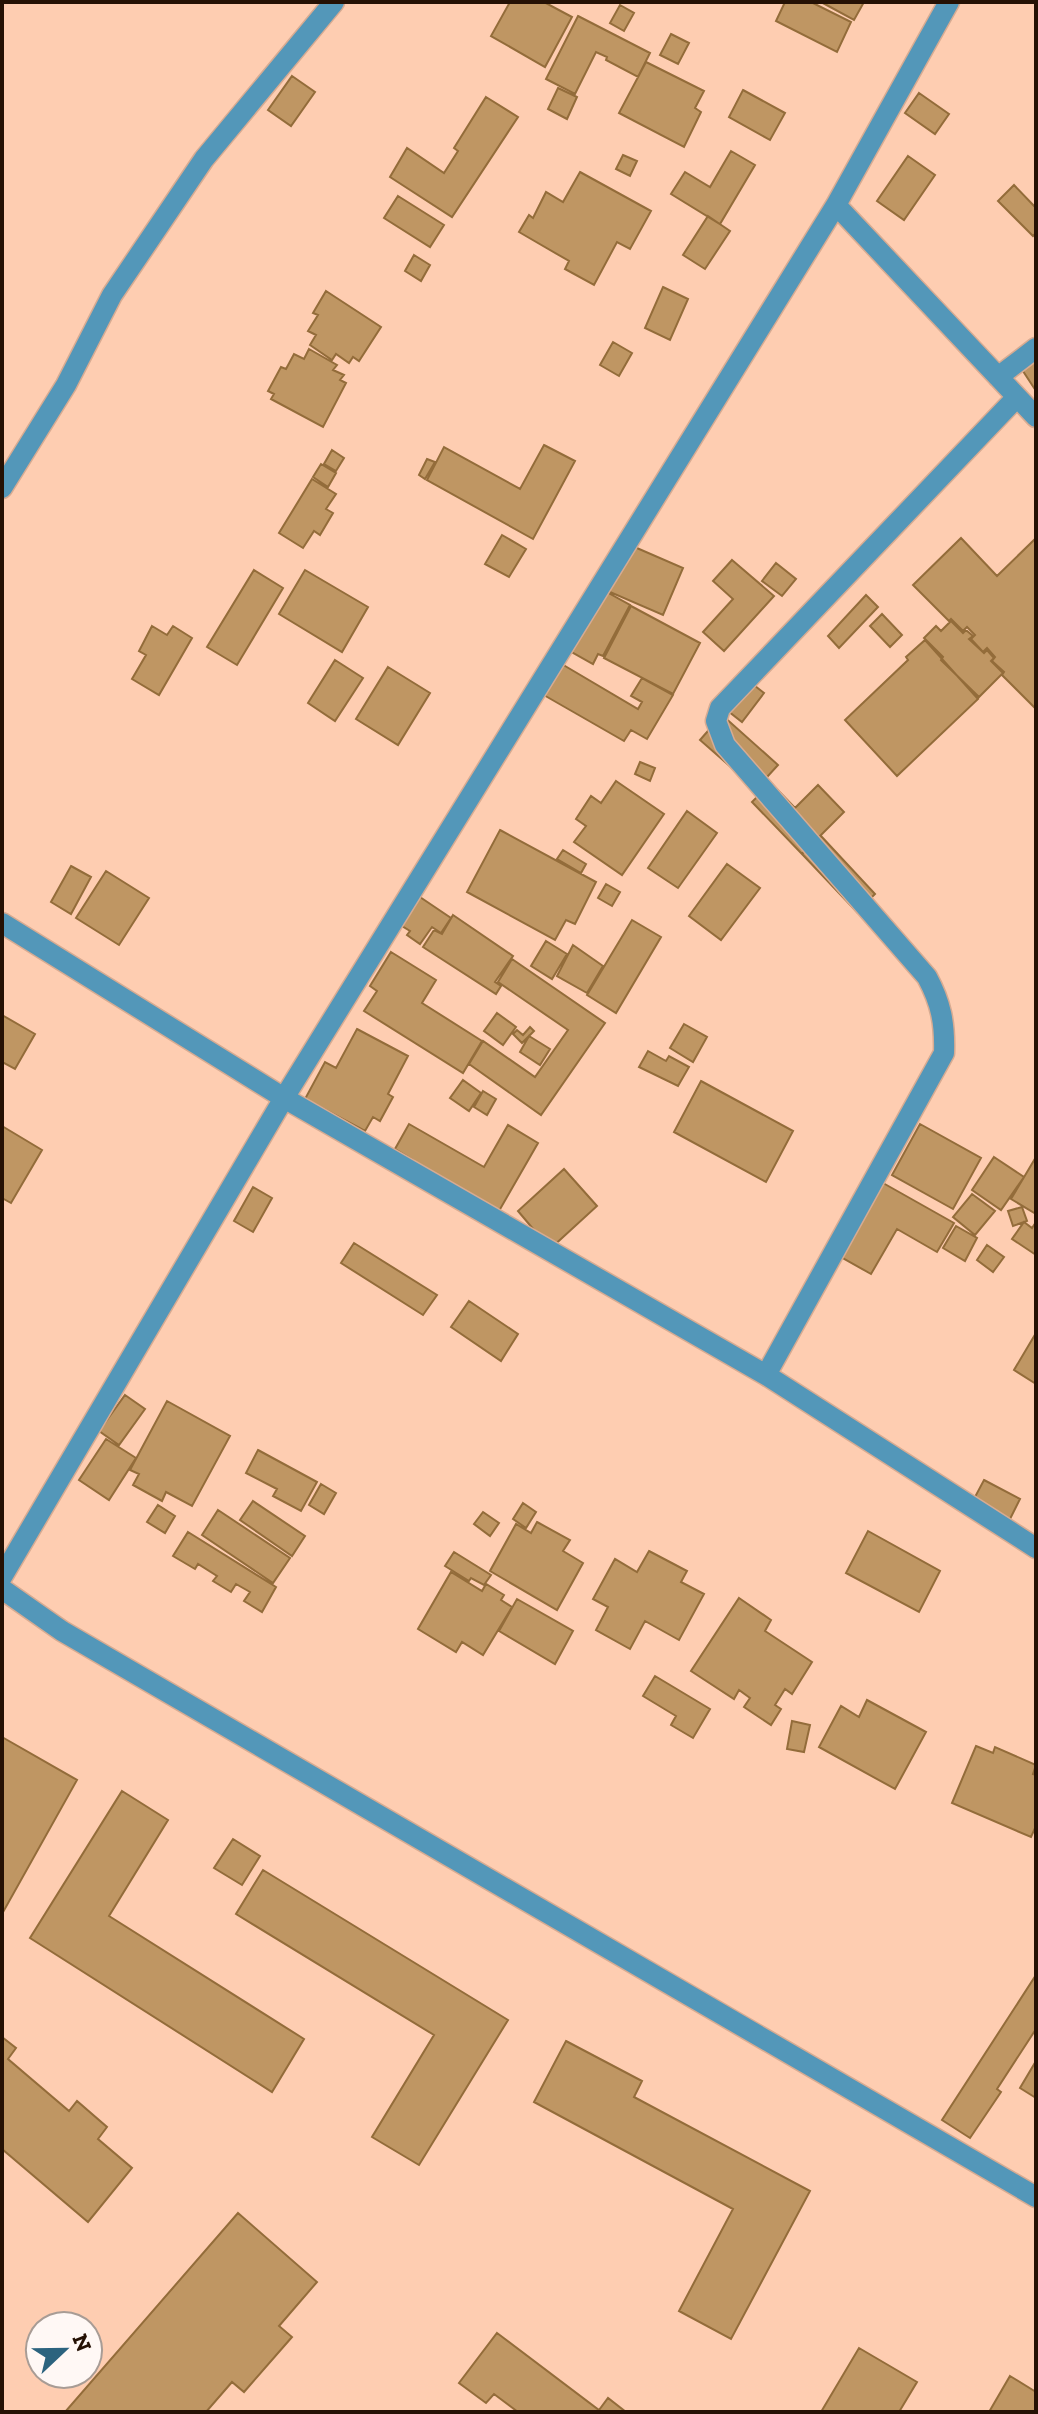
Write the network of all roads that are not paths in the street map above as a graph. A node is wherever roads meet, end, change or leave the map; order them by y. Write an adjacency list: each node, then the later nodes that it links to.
1 (334, 2): 8 (street)
2 (949, 2): 3 (street)
3 (836, 205): 5 (street); 10 (street)
4 (1036, 348): 5 (street)
5 (998, 377): 6 (street)
6 (1017, 397): 7 (street); 11 (street)
7 (1036, 417)
8 (2, 488)
9 (2, 923): 10 (street)
10 (284, 1098): 11 (street); 13 (street)
11 (766, 1375): 12 (street)
12 (1036, 1548)
13 (2, 1577)
14 (2, 1589): 15 (street)
15 (1036, 2197)

